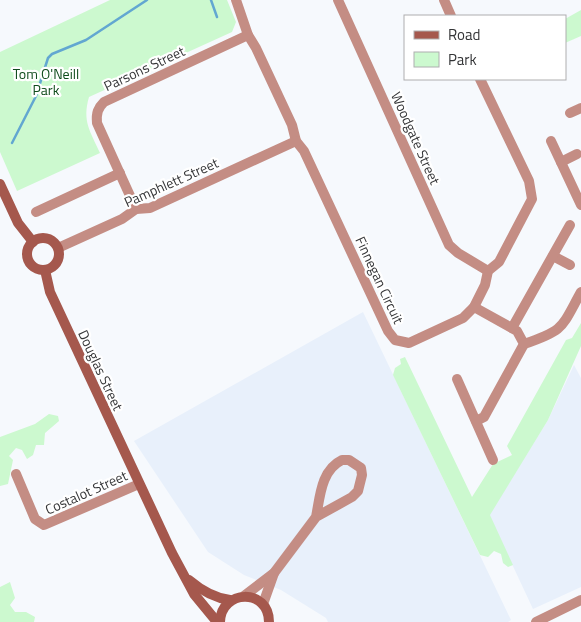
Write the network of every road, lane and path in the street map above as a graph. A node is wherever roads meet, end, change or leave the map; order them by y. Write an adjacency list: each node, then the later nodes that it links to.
1 (236, 0): 5 (street, Finnegan Circuit)
2 (338, 0): 24 (street, Woodgate Street)
3 (444, 0): 4 (street)
4 (451, 15)
5 (248, 35): 9 (street, Finnegan Circuit); 13 (street, Parsons Street)
6 (480, 80): 24 (street, Finnegan Circuit)
7 (581, 108): 8 (street)
8 (570, 114)
9 (296, 141): 16 (street, Pamphlett Street); 26 (street, Finnegan Circuit)
10 (551, 141): 12 (street)
11 (577, 154): 12 (street)
12 (561, 162): 15 (street)
13 (120, 173): 16 (street, Parsons Street); 17 (street)
14 (0, 184): 19 (main road)
15 (581, 205)
16 (136, 209): 20 (street, Pamphlett Street)
17 (36, 212)
18 (570, 225): 21 (street)
19 (33, 242): 20 (main road); 23 (main road)
20 (58, 248): 23 (main road)
21 (553, 256): 22 (street); 27 (street)
22 (570, 265)
23 (45, 270): 33 (main road, Douglas Street)
24 (488, 271): 26 (street, Finnegan Circuit)
25 (581, 292): 28 (street)
26 (474, 307): 27 (street)
27 (512, 328): 28 (street)
28 (524, 344): 30 (street)
29 (457, 379): 30 (street)
30 (476, 422): 31 (street)
31 (494, 460)
32 (16, 474): 33 (street, Costalot Street)
33 (138, 484): 36 (main road, Douglas Street)
34 (316, 517): 34 (street); 35 (street)
35 (274, 573): 37 (street); 40 (street)
36 (185, 576): 38 (main road, Douglas Street); 41 (main road, Douglas Street)
37 (244, 596): 38 (main road); 40 (main road)
38 (230, 600): 41 (main road)
39 (581, 600): 44 (street)
40 (264, 606): 42 (main road); 43 (main road)
41 (218, 622)
42 (269, 622)
43 (278, 622)
44 (536, 622)

